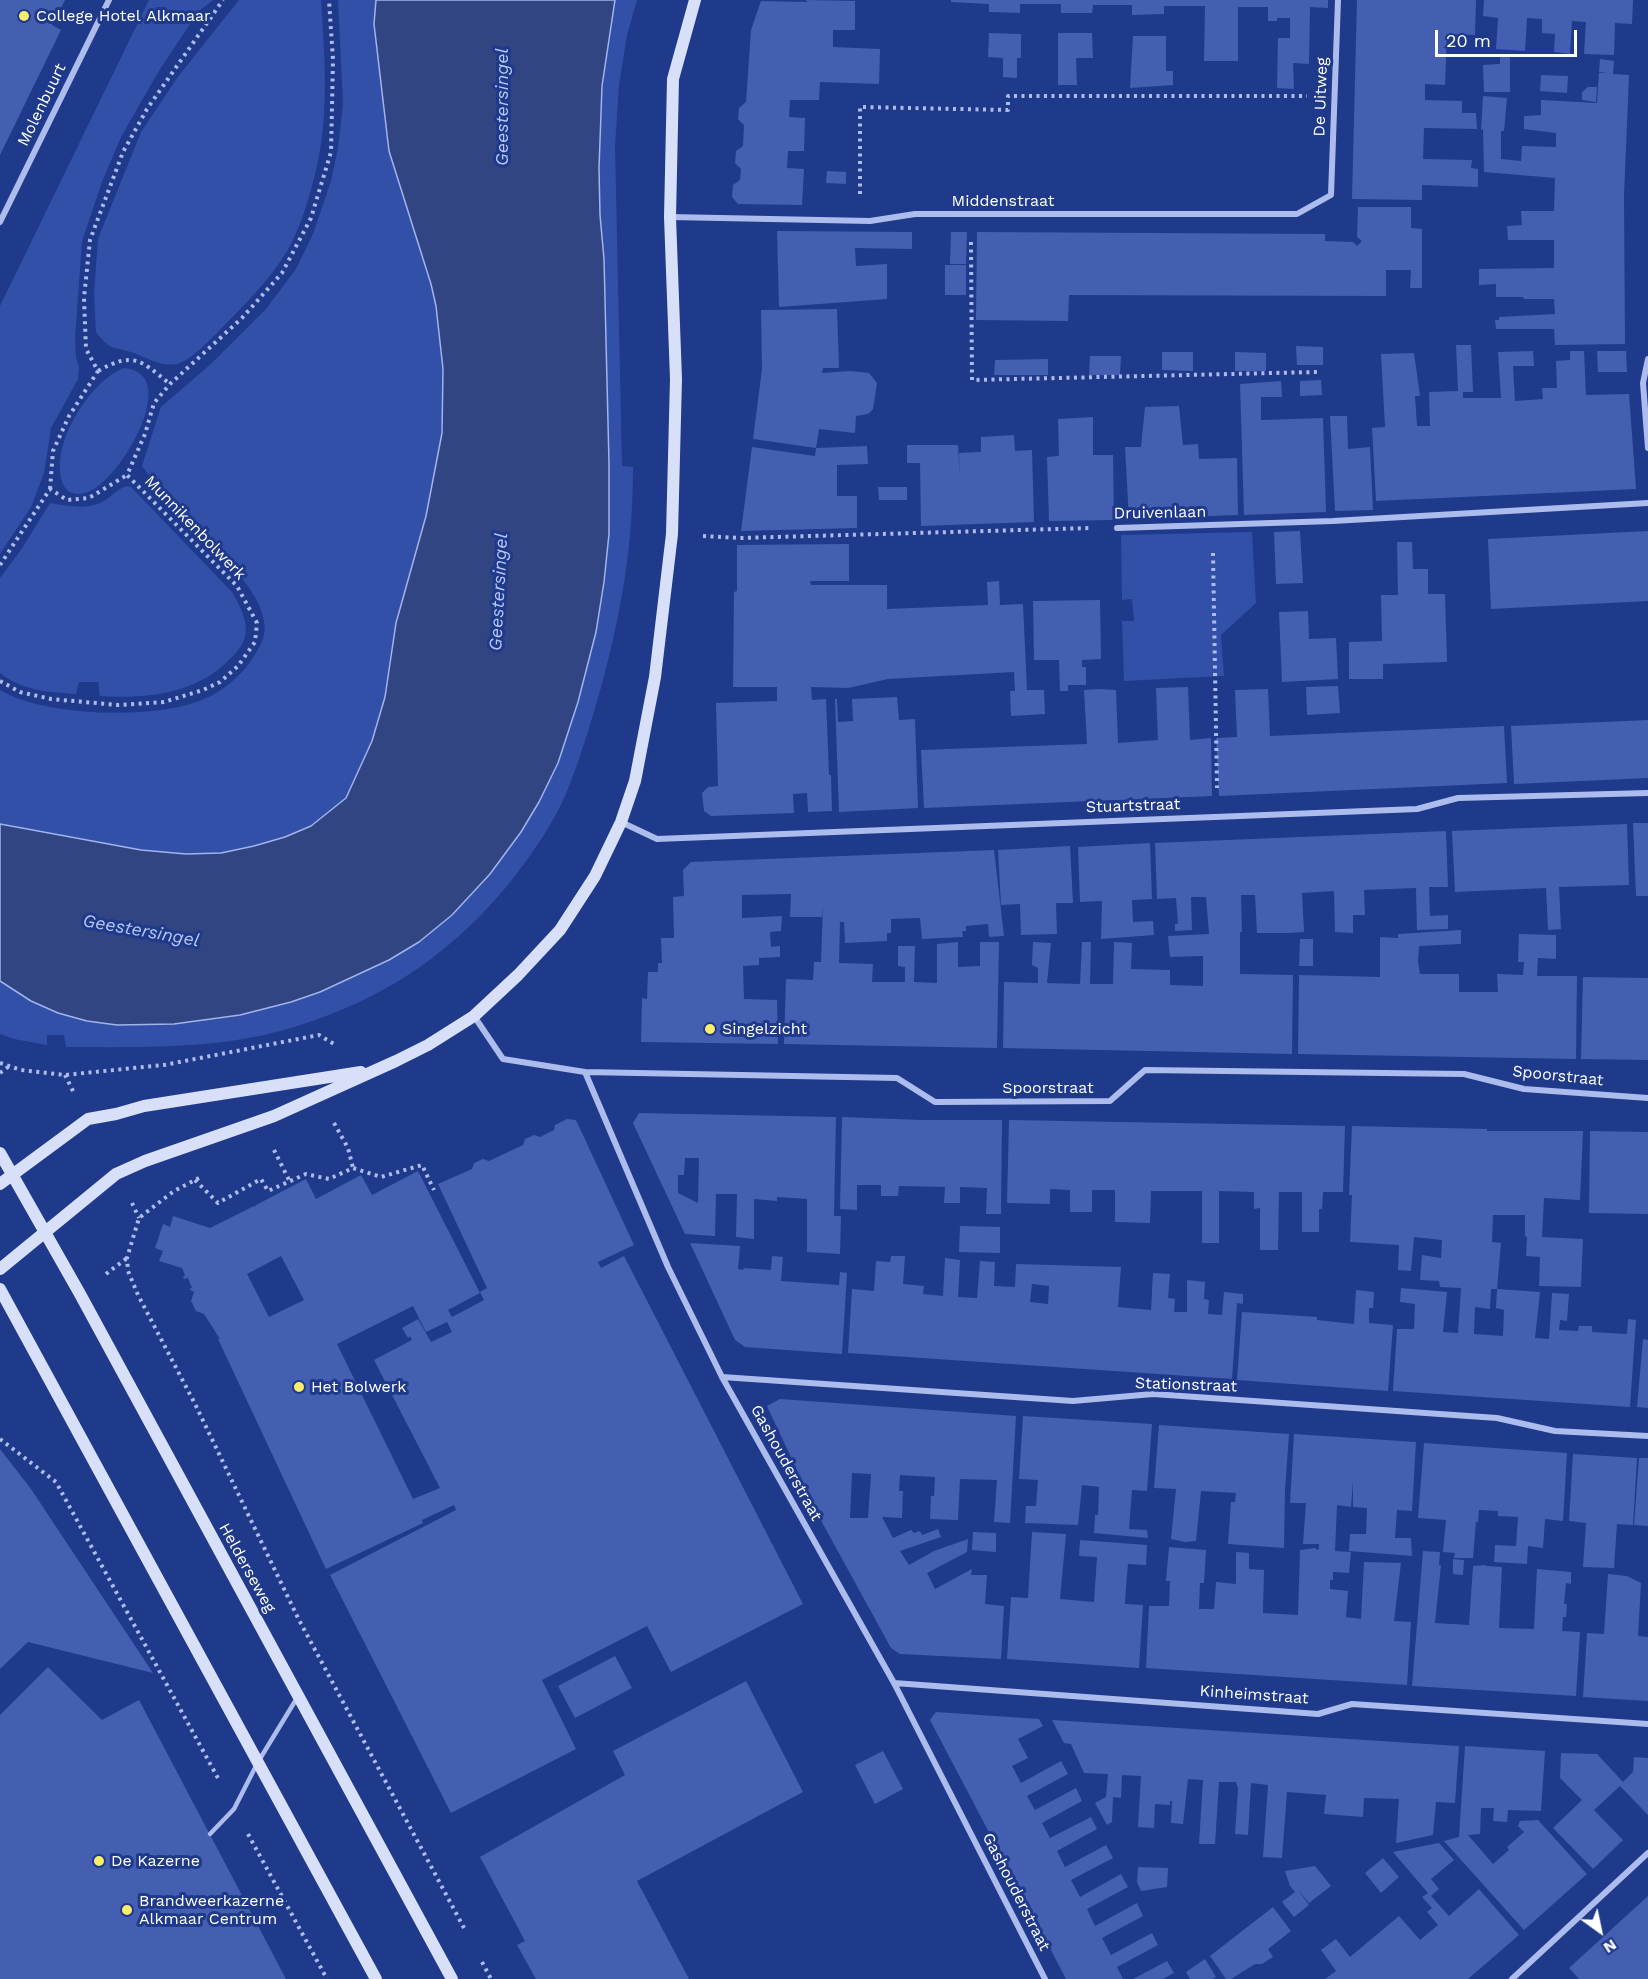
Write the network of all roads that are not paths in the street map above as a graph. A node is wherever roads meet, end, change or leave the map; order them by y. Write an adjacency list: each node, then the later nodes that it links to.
1 (109, 0): 6 (street, Molenbuurt)
2 (695, 0): 5 (main road)
3 (1338, 0): 4 (street, De Uitweg)
4 (1331, 195): 5 (street, Middenstraat)
5 (670, 217): 12 (main road)
6 (0, 222)
7 (1648, 359): 8 (street)
8 (1648, 448)
9 (1648, 503): 10 (street, Druivenlaan)
10 (1117, 528)
11 (1648, 793): 12 (street, Stuartstraat)
12 (621, 822): 13 (main road)
13 (474, 1016): 14 (main road); 15 (street)
14 (376, 1069): 18 (main road); 20 (main road)
15 (585, 1072): 16 (street, Spoorstraat); 23 (street, Gashouderstraat)
16 (1648, 1098)
17 (0, 1153): 18 (main road, Helderseweg)
18 (11, 1174): 19 (main road); 20 (main road, Helderseweg)
19 (0, 1184)
20 (46, 1232): 21 (main road); 26 (main road, Helderseweg)
21 (0, 1269)
22 (0, 1289): 28 (main road)
23 (722, 1377): 24 (street, Stationstraat); 25 (street, Gashouderstraat)
24 (1648, 1436)
25 (894, 1683): 27 (street, Kinheimstraat); 33 (street, Gashouderstraat)
26 (298, 1697): 28 (lane); 32 (main road, Helderseweg)
27 (1648, 1724)
28 (258, 1762): 29 (lane); 31 (main road)
29 (210, 1834)
30 (1648, 1853): 34 (street)
31 (376, 1979)
32 (452, 1979)
33 (1045, 1979)
34 (1512, 1979)

